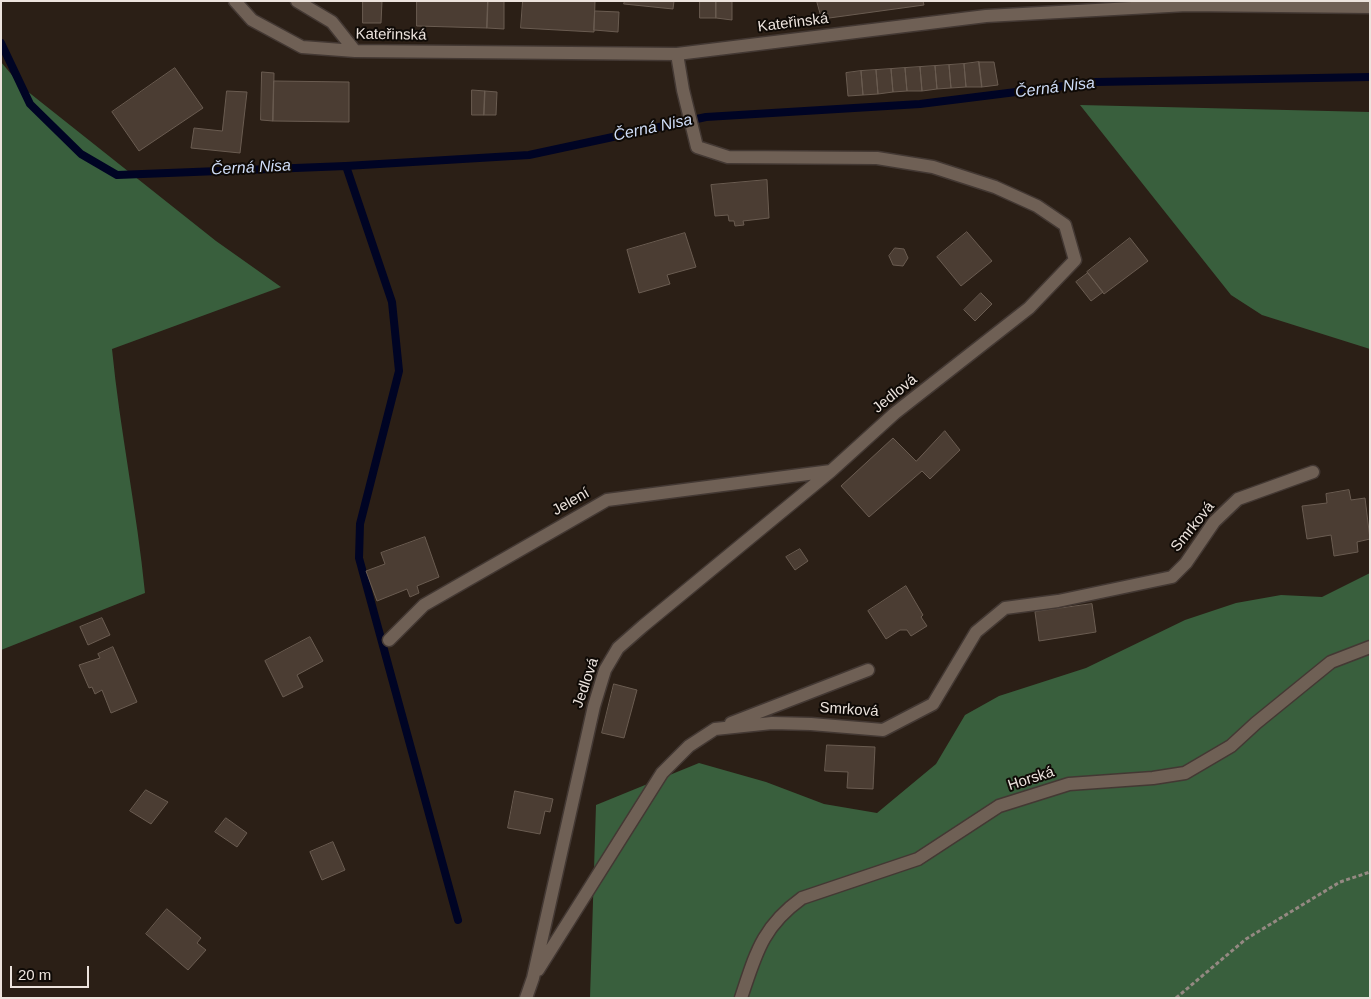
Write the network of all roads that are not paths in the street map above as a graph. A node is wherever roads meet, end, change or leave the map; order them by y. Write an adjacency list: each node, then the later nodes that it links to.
1 (235, 1): 4 (street, Kateřinská)
2 (297, 1): 4 (street)
3 (1370, 7): 5 (street, Kateřinská)
4 (355, 51): 5 (street, Kateřinská)
5 (677, 54): 6 (street, Jedlová)
6 (831, 471): 8 (street, Jelení); 12 (street, Jedlová)
7 (1313, 472): 11 (street, Smrková)
8 (389, 640)
9 (1370, 647): 14 (street, Horská)
10 (868, 670): 11 (street)
11 (715, 729): 12 (street, Smrková)
12 (532, 978): 13 (street, Jedlová)
13 (526, 998)
14 (741, 998)

